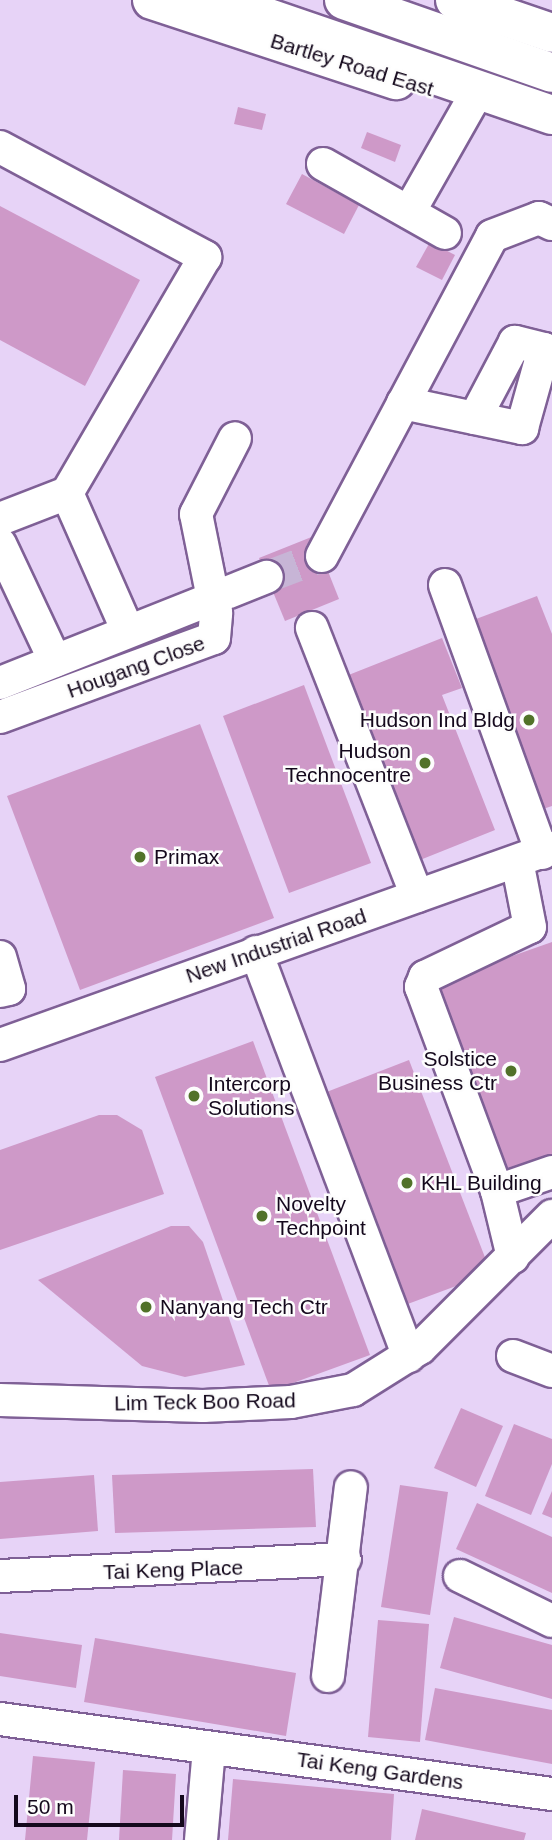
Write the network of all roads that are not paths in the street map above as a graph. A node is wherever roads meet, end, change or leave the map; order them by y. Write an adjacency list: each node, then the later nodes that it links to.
1 (152, 0): 7 (main road, Bartley Road East)
2 (215, 0): 8 (main road)
3 (344, 0): 6 (main road)
4 (455, 0): 5 (main road)
5 (552, 33)
6 (552, 73)
7 (471, 103): 9 (main road, Bartley Road East); 12 (street)
8 (552, 115)
9 (552, 128)
10 (0, 147): 18 (street)
11 (323, 164): 12 (street)
12 (409, 212): 14 (street)
13 (552, 224): 15 (street)
14 (445, 233)
15 (403, 403): 16 (street); 21 (street)
16 (475, 418)
17 (235, 438): 24 (street)
18 (67, 493): 19 (street); 26 (street)
19 (0, 519)
20 (0, 544): 27 (street)
21 (322, 556)
22 (267, 578): 24 (street)
23 (445, 584): 30 (street)
24 (214, 596): 26 (street, Hougang Close); 29 (street, Hougang Close)
25 (312, 628): 31 (street)
26 (128, 631): 27 (street, Hougang Close)
27 (55, 661): 28 (street, Hougang Close)
28 (0, 683)
29 (0, 717)
30 (537, 854): 31 (street, New Industrial Road); 37 (street)
31 (417, 896): 32 (street, New Industrial Road)
32 (256, 952): 35 (street, New Industrial Road); 40 (street)
33 (0, 957): 34 (street)
34 (0, 991)
35 (0, 1045)
36 (552, 1172): 37 (street)
37 (497, 1191): 39 (street)
38 (552, 1216): 39 (street, Lim Teck Boo Road)
39 (513, 1256): 40 (street, Lim Teck Boo Road)
40 (409, 1356): 43 (street, Lim Teck Boo Road)
41 (513, 1356): 42 (street)
42 (552, 1371)
43 (0, 1400)
44 (351, 1487): 45 (street)
45 (345, 1559): 46 (street, Tai Keng Place); 49 (street)
46 (0, 1576)
47 (460, 1576): 48 (street)
48 (552, 1621)
49 (328, 1676)
50 (0, 1719): 51 (street, Tai Keng Gardens)
51 (209, 1748): 52 (street, Tai Keng Gardens); 53 (street)
52 (552, 1794)
53 (201, 1840)

